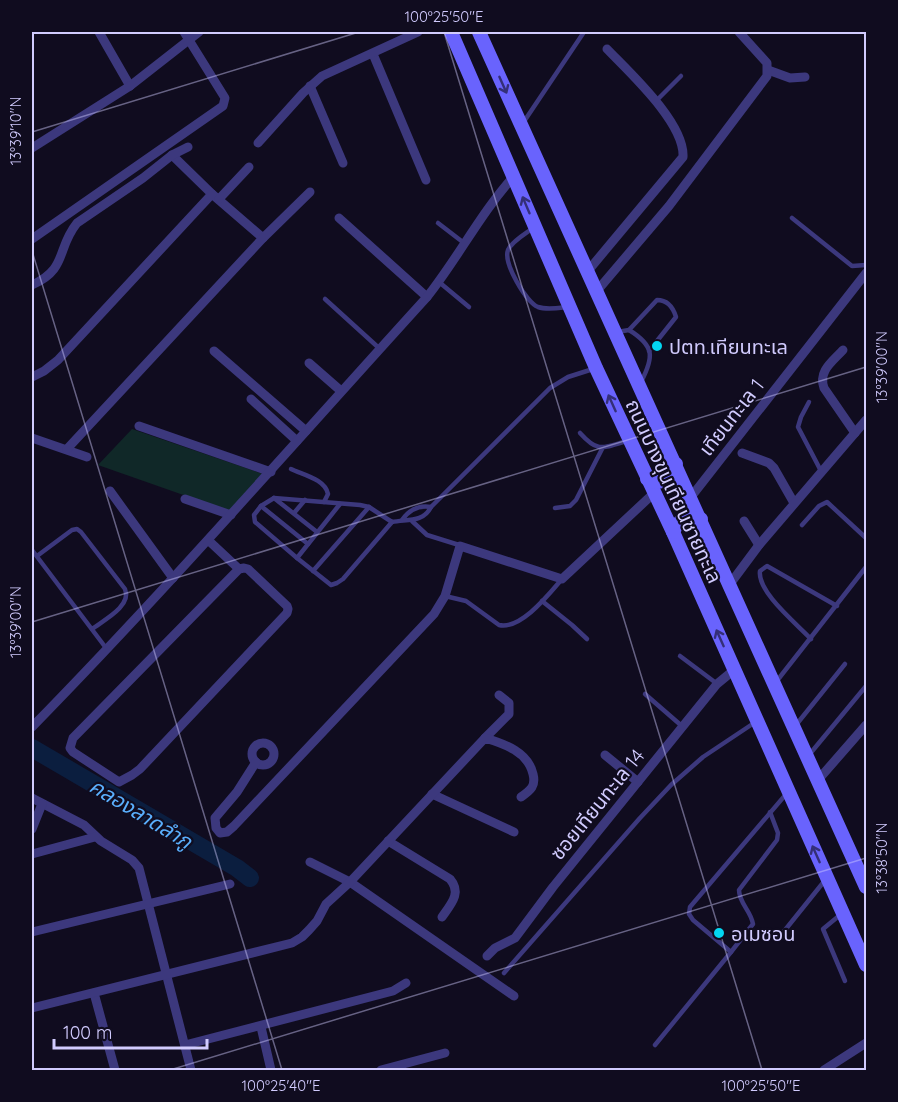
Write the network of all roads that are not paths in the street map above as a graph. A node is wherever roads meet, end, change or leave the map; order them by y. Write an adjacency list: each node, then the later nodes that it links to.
1 (99, 32): 15 (street)
2 (184, 32): 9 (street)
3 (199, 32): 9 (street)
4 (418, 32): 11 (street)
5 (452, 32): 25 (main road, ถนนบางขุนเทียนชายทะเล)
6 (479, 32): 18 (main road, ถนนบางขุนเทียนชายทะเล, one-way to 18)
7 (584, 32): 18 (lane)
8 (739, 32): 12 (street)
9 (189, 40): 15 (street); 34 (street)
10 (607, 49): 17 (street)
11 (373, 54): 16 (street); 26 (street)
12 (768, 70): 14 (street); 41 (street)
13 (681, 76): 17 (lane)
14 (805, 77)
15 (130, 86): 21 (street)
16 (310, 87): 19 (street); 23 (street)
17 (656, 101): 37 (street)
18 (522, 125): 37 (main road, ถนนบางขุนเทียนชายทะเล)
19 (258, 143)
20 (188, 147): 22 (street)
21 (32, 148)
22 (172, 155): 28 (street); 40 (street)
23 (343, 163)
24 (249, 167): 28 (street)
25 (514, 176): 32 (main road, ถนนบางขุนเทียนชายทะเล, one-way to 25); 35 (street)
26 (426, 180)
27 (310, 192): 33 (street)
28 (215, 196): 33 (street); 54 (street)
29 (339, 218): 42 (street)
30 (792, 218): 36 (lane)
31 (438, 222): 35 (lane)
32 (535, 226): 45 (main road, ถนนบางขุนเทียนชายทะเล); 45 (lane)
33 (263, 238): 68 (street)
34 (32, 239)
35 (465, 243): 39 (street)
36 (867, 265)
37 (587, 272): 41 (main road, ถนนบางขุนเทียนชายทะเล)
38 (867, 273): 78 (street, เทียนทะเล 1)
39 (439, 282): 42 (street); 44 (lane)
40 (32, 285)
41 (596, 292): 47 (main road, ถนนบางขุนเทียนชายทะเล)
42 (427, 297): 48 (street)
43 (325, 299): 48 (lane)
44 (469, 307)
45 (570, 307): 53 (main road, ถนนบางขุนเทียนชายทะเล)
46 (629, 330): 47 (lane); 51 (lane); 51 (lane)
47 (614, 333): 55 (main road, ถนนบางขุนเทียนชายทะเล)
48 (380, 349): 56 (street)
49 (843, 350): 63 (street)
50 (214, 351): 61 (street)
51 (649, 351): 55 (lane)
52 (309, 363): 56 (street)
53 (596, 368): 66 (main road, ถนนบางขุนเทียนชายทะเล, one-way to 53); 87 (lane)
54 (32, 377)
55 (639, 386): 71 (main road, ถนนบางขุนเทียนชายทะเล)
56 (341, 391): 61 (street)
57 (251, 399): 65 (street)
58 (809, 402): 73 (lane)
59 (867, 420): 63 (street)
60 (139, 426): 74 (street)
61 (306, 431): 65 (street)
62 (580, 433): 67 (lane)
63 (855, 434): 73 (street)
64 (32, 438): 68 (street)
65 (297, 441): 74 (street)
66 (629, 441): 67 (lane); 75 (main road, ถนนบางขุนเทียนชายทะเล)
67 (602, 448): 88 (lane)
68 (67, 449): 70 (street)
69 (742, 453): 84 (street)
70 (87, 457)
71 (676, 464): 75 (main road); 78 (main road, ถนนบางขุนเทียนชายทะเล)
72 (291, 469): 82 (lane)
73 (821, 471): 84 (street)
74 (271, 472): 90 (street)
75 (647, 479): 77 (main road, ถนนบางขุนเทียนชายทะเล)
76 (110, 491): 110 (street)
77 (654, 493): 98 (main road, ถนนบางขุนเทียนชายทะเล); 111 (street)
78 (691, 497): 91 (main road, ถนนบางขุนเทียนชายทะเล)
79 (274, 498): 81 (lane); 85 (lane); 89 (lane)
80 (185, 499): 90 (street)
81 (305, 500): 82 (lane); 89 (lane)
82 (324, 502): 83 (lane)
83 (341, 503): 86 (lane); 97 (lane)
84 (794, 503): 102 (street)
85 (261, 506): 101 (lane); 106 (lane)
86 (369, 507): 94 (lane); 109 (lane)
87 (431, 507): 92 (lane); 95 (lane)
88 (555, 508)
89 (294, 513): 97 (lane)
90 (231, 515): 100 (street)
91 (701, 519): 98 (main road); 112 (main road, ถนนบางขุนเทียนชายทะเล)
92 (402, 520): 94 (lane); 95 (lane)
93 (744, 521): 102 (street)
94 (392, 522): 109 (lane)
95 (412, 522): 103 (lane)
96 (802, 525): 99 (lane)
97 (317, 532): 101 (lane)
98 (673, 532): 122 (main road, ถนนบางขุนเทียนชายทะเล, one-way to 98)
99 (867, 538)
100 (208, 540): 108 (street); 110 (street)
101 (308, 544): 106 (lane)
102 (759, 545): 112 (street)
103 (460, 546): 111 (street); 113 (street)
104 (32, 550): 105 (lane)
105 (37, 556): 116 (lane); 116 (lane)
106 (297, 558): 109 (lane)
107 (867, 567): 115 (lane)
108 (239, 569): 108 (street)
109 (313, 571)
110 (173, 578): 119 (street)
111 (562, 579): 114 (lane)
112 (730, 584): 124 (main road, ถนนบางขุนเทียนชายทะเล)
113 (445, 596): 114 (lane); 136 (street)
114 (542, 601): 117 (lane)
115 (837, 606): 118 (lane); 118 (lane)
116 (92, 629): 119 (lane)
117 (586, 639)
118 (811, 639): 124 (lane)
119 (108, 649): 132 (street)
120 (680, 656): 123 (lane)
121 (845, 664): 131 (lane)
122 (734, 670): 123 (street, ซอยเทียนทะเล 14); 128 (main road, ถนนบางขุนเทียนชายทะเล)
123 (717, 684): 130 (street, ซอยเทียนทะเล 14)
124 (774, 684): 131 (main road, ถนนบางขุนเทียนชายทะเล)
125 (867, 686): 135 (lane)
126 (645, 694): 130 (lane)
127 (499, 695): 133 (street)
128 (757, 721): 139 (main road, ถนนบางขุนเทียนชายทะเล); 163 (lane)
129 (867, 725): 137 (street)
130 (682, 727): 138 (street, ซอยเทียนทะเล 14)
131 (794, 727): 135 (main road, ถนนบางขุนเทียนชายทะเล)
132 (32, 728)
133 (485, 738): 140 (street); 141 (street)
134 (604, 755): 138 (street)
135 (808, 758): 137 (main road, ถนนบางขุนเทียนชายทะเล)
136 (256, 762)
137 (818, 780): 152 (main road, ถนนบางขุนเทียนชายทะเล)
138 (638, 782): 161 (street, ซอยเทียนทะเล 14)
139 (788, 791): 144 (lane); 151 (main road, ถนนบางขุนเทียนชายทะเล, one-way to 139)
140 (432, 794): 146 (street); 148 (street)
141 (521, 797)
142 (32, 798): 143 (street)
143 (42, 804): 145 (street); 147 (street)
144 (770, 812): 160 (lane); 160 (lane)
145 (32, 829)
146 (514, 832)
147 (95, 837): 149 (street); 155 (street)
148 (388, 840): 153 (street); 157 (street)
149 (32, 854)
150 (310, 862): 153 (street)
151 (827, 878): 156 (main road, ถนนบางขุนเทียนชายทะเล); 159 (lane)
152 (865, 879)
153 (350, 882): 164 (street); 168 (street)
154 (230, 884): 155 (street)
155 (148, 903): 158 (street); 164 (street)
156 (843, 913): 162 (main road, ถนนบางขุนเทียนชายทะเล); 165 (lane)
157 (442, 917)
158 (32, 932)
159 (777, 940)
160 (731, 952): 173 (lane)
161 (487, 956)
162 (867, 965)
163 (504, 973)
164 (167, 974): 167 (street); 172 (street)
165 (845, 981)
166 (406, 983): 170 (street)
167 (94, 993): 169 (street); 175 (street)
168 (514, 996)
169 (32, 1008)
170 (261, 1026): 172 (street); 177 (street)
171 (867, 1042): 179 (street)
172 (185, 1045): 176 (street)
173 (655, 1045)
174 (445, 1053): 178 (street)
175 (115, 1071)
176 (192, 1071)
177 (272, 1071)
178 (381, 1071)
179 (824, 1071)

